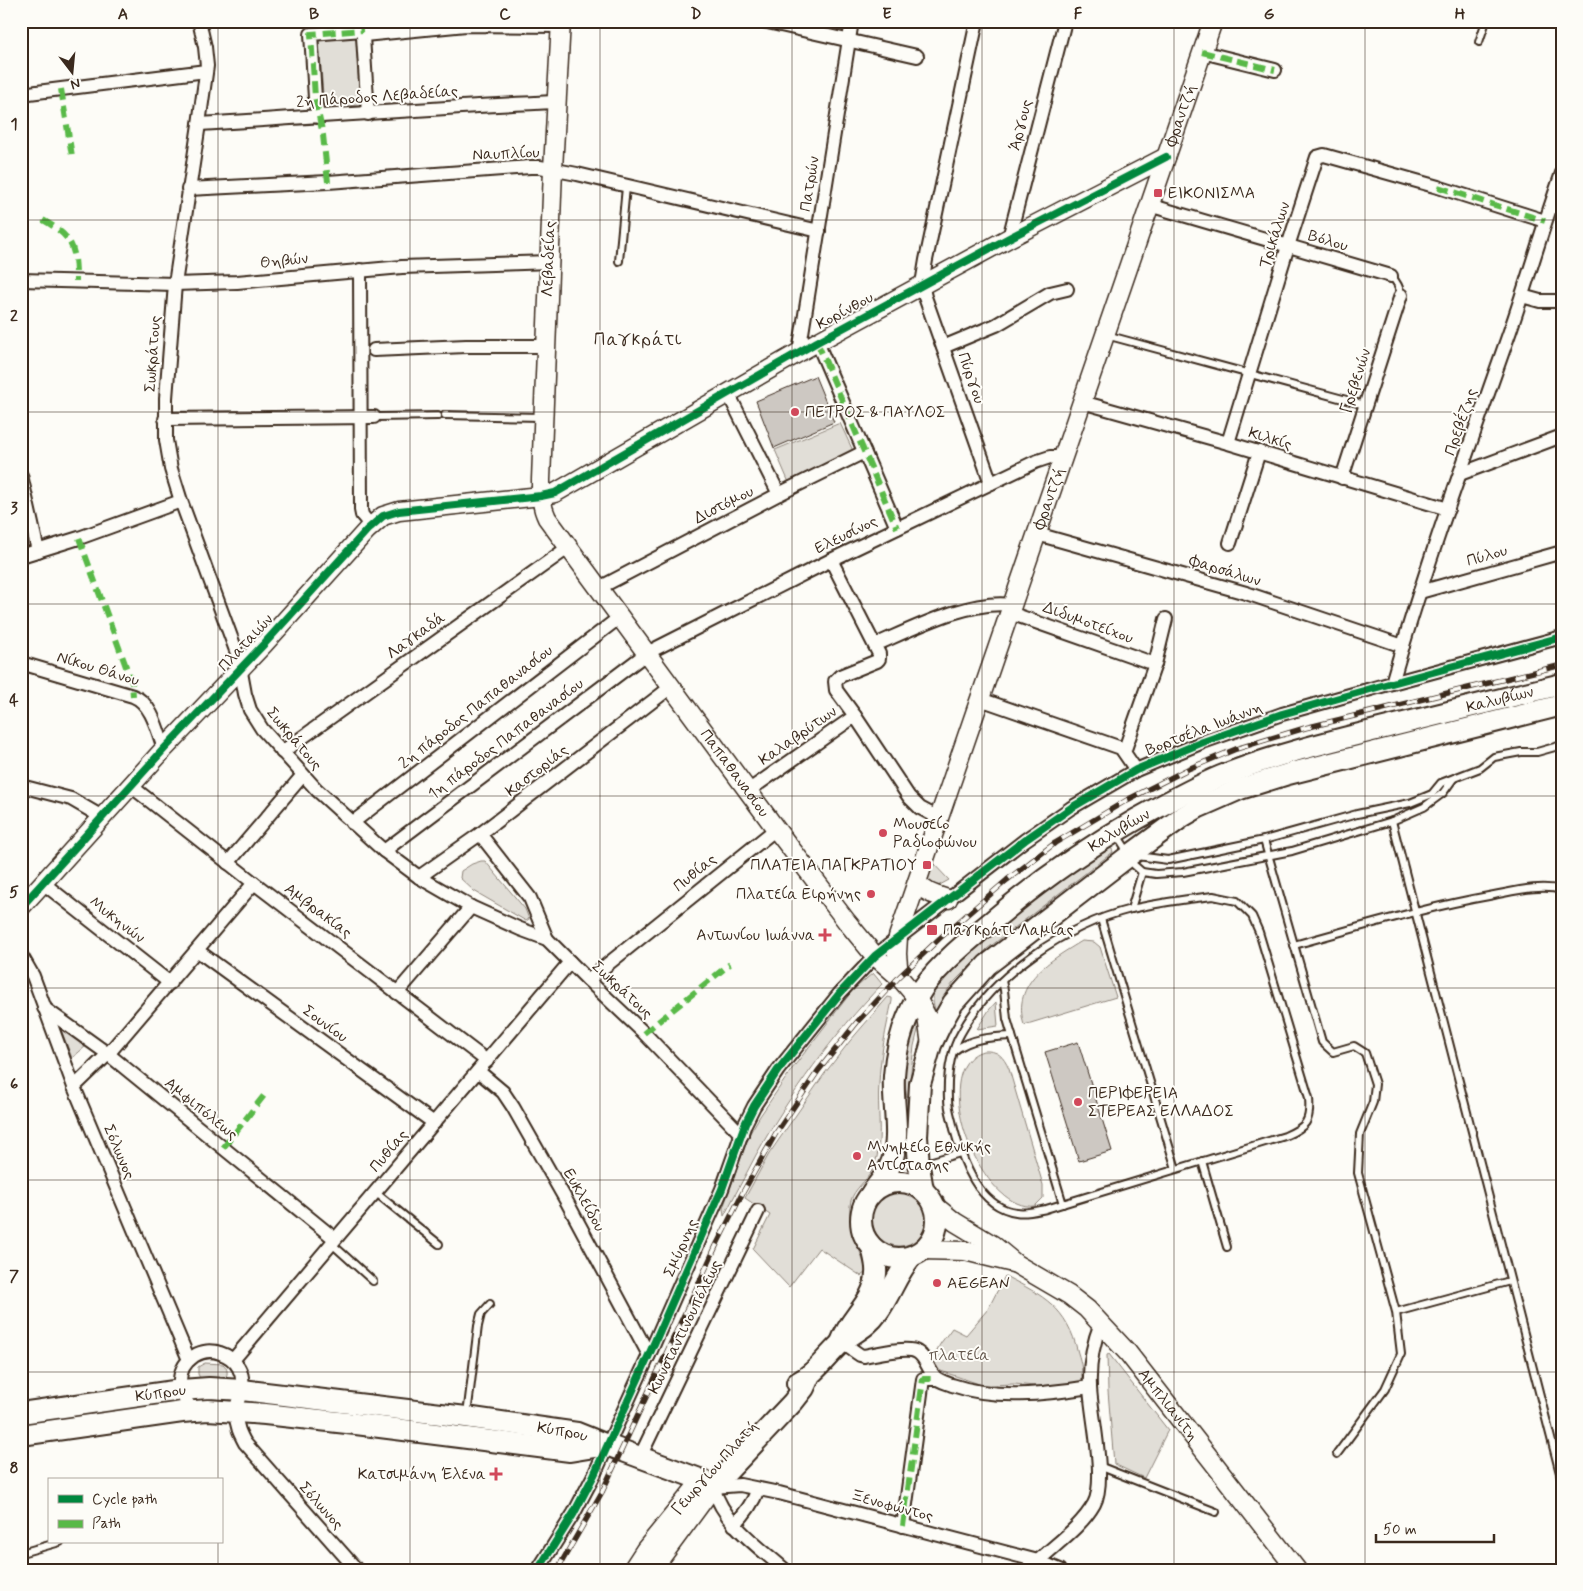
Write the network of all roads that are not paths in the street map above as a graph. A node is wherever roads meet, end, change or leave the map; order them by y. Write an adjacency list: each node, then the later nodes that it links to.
1 (199, 21): 15 (street, Σωκράτους)
2 (763, 21): 10 (street)
3 (852, 21): 10 (street, Πατρών)
4 (978, 21): 37 (street)
5 (1065, 21): 29 (street, Άργους)
6 (1213, 21): 12 (main road, Φραντζή)
7 (1486, 21): 11 (lane)
8 (561, 24): 9 (street); 17 (main road, Λεβαδείας)
9 (363, 29): 18 (street); 19 (street)
10 (849, 41): 13 (street); 28 (street, Πατρών)
11 (1479, 42)
12 (1202, 52): 14 (street); 21 (main road, Φραντζή)
13 (917, 56)
14 (1275, 70)
15 (206, 71): 16 (street); 20 (street, Σωκράτους)
16 (21, 94)
17 (556, 102): 18 (street, 2η Πάροδος Λεβαδείας); 22 (main road, Λεβαδείας)
18 (368, 114): 19 (street, 2η Πάροδος Λεβαδείας)
19 (318, 117): 20 (street, 2η Πάροδος Λεβαδείας)
20 (200, 124): 25 (street, Σωκράτους)
21 (1166, 156): 26 (main road, Φραντζή); 29 (main road, Κορίνθου)
22 (553, 169): 24 (street, Ναυπλίου); 25 (street, Ναυπλίου); 32 (main road, Λεβαδείας)
23 (1562, 173): 27 (street, Πρεβέζης)
24 (626, 187): 28 (street, Ναυπλίου); 31 (lane)
25 (188, 190): 36 (street, Σωκράτους)
26 (1150, 205): 30 (street, Βόλου); 42 (main road, Φραντζή)
27 (1545, 221): 30 (street, Τρικάλων); 40 (street, Πρεβέζης)
28 (818, 231): 47 (street, Πατρών)
29 (1009, 238): 37 (main road, Κορίνθου)
30 (1288, 246): 34 (street, Βόλου); 48 (street, Τρικάλων)
31 (619, 260)
32 (550, 262): 33 (street, Θηβών); 44 (main road, Λεβαδείας)
33 (360, 270): 36 (street, Θηβών); 52 (street)
34 (1391, 276): 39 (lane, Βόλου)
35 (21, 280): 36 (street, Θηβών)
36 (175, 284): 55 (street, Σωκράτους)
37 (922, 284): 43 (main road, Κορίνθου); 45 (street, Πύργου)
38 (1067, 288): 45 (street)
39 (1401, 294): 51 (street, Γρεβενών)
40 (1522, 296): 41 (street); 61 (street, Πρεβέζης)
41 (1562, 301)
42 (1105, 335): 48 (lane); 50 (main road, Φραντζή)
43 (817, 342): 47 (main road, Κορίνθου); 58 (street)
44 (546, 346): 46 (street); 54 (main road, Λεβαδείας)
45 (943, 348): 64 (street, Πύργου)
46 (374, 350)
47 (799, 352): 49 (main road, Κορίνθου)
48 (1248, 374): 51 (lane); 57 (street, Τρικάλων)
49 (728, 393): 65 (street); 66 (main road, Κορίνθου)
50 (1082, 402): 57 (street, Κιλκίς); 60 (main road, Φραντζή)
51 (1365, 405): 63 (street, Γρεβενών)
52 (360, 417): 53 (street); 55 (street); 69 (street)
53 (374, 417): 54 (lane)
54 (543, 417): 66 (main road, Λεβαδείας)
55 (165, 419): 67 (street, Σωκράτους)
56 (1562, 436): 61 (street)
57 (1228, 443): 59 (street, Κιλκίς)
58 (864, 452): 65 (street, Διστόμου); 70 (street)
59 (1258, 452): 63 (street, Κιλκίς); 72 (street)
60 (1063, 457): 64 (street, Ελευσίνος); 71 (main road, Φραντζή)
61 (1460, 474): 68 (street, Πρεβέζης)
62 (21, 475): 74 (street)
63 (1342, 478): 68 (street, Κιλκίς)
64 (991, 483): 70 (street, Ελευσίνος)
65 (779, 494): 78 (street, Διστόμου)
66 (541, 496): 69 (main road, Πλαταιών); 73 (main road, Παπαθανασίου)
67 (181, 501): 74 (street); 89 (street, Σωκράτους)
68 (1448, 509): 79 (street, Πρεβέζης)
69 (371, 526): 89 (main road, Πλαταιών)
70 (897, 528): 77 (street, Ελευσίνος)
71 (1037, 534): 80 (main road, Φραντζή); 85 (street, Φαρσάλων)
72 (1230, 543)
73 (569, 547): 78 (main road, Παπαθανασίου); 98 (street, Λαγκαδά)
74 (38, 552): 76 (street)
75 (1562, 552): 79 (street, Πύλου)
76 (21, 556)
77 (831, 560): 84 (street); 86 (street, Ελευσίνος)
78 (599, 588): 81 (main road, Παπαθανασίου)
79 (1420, 592): 85 (street, Πρεβέζης)
80 (1011, 609): 84 (street, Διδυμοτείχου); 88 (street, Διδυμοτείχου); 93 (main road, Φραντζή)
81 (620, 617): 86 (main road, Παπαθανασίου); 109 (street, 2η πάροδος Παπαθανασίου)
82 (1166, 619): 88 (street)
83 (1562, 638): 90 (street, Βορτσέλα Ιωάννη)
84 (875, 644): 95 (street)
85 (1402, 646): 90 (street, Πρεβέζης)
86 (648, 653): 92 (main road, Παπαθανασίου); 114 (street, 1η πάροδος Παπαθανασίου)
87 (21, 663): 97 (street, Νίκου Θάνου)
88 (1155, 664): 99 (street)
89 (241, 668): 97 (main road, Πλαταιών); 98 (street, Σωκράτους)
90 (1392, 683): 100 (street, Βορτσέλα Ιωάννη)
91 (1562, 684): 111 (main road, Καλυβίων)
92 (671, 688): 105 (main road, Παπαθανασίου); 112 (street, Καστοριάς)
93 (980, 699): 99 (street); 107 (main road, Φραντζή)
94 (1562, 705): 115 (main road, Καλυβίων)
95 (855, 716): 105 (street, Καλαβρύτων); 107 (street, Καλαβρύτων)
96 (1562, 745): 102 (lane)
97 (164, 749): 104 (main road, Πλαταιών)
98 (282, 752): 101 (street, Σωκράτους)
99 (1124, 752): 100 (street)
100 (1136, 770): 124 (street, Βορτσέλα Ιωάννη)
101 (303, 775): 109 (street, Σωκράτους); 117 (street)
102 (1453, 778): 108 (lane); 113 (lane)
103 (21, 786): 106 (street)
104 (131, 786): 106 (main road, Πλαταιών); 117 (street, Αμβρακίας)
105 (748, 791): 110 (main road, Παπαθανασίου)
106 (102, 817): 121 (main road, Πλαταιών)
107 (939, 818): 120 (main road, Φραντζή)
108 (1392, 821): 116 (lane); 128 (lane)
109 (352, 823): 114 (street, Σωκράτους)
110 (776, 829): 135 (main road, Παπαθανασίου); 138 (street, Πυθίας)
111 (1115, 832): 115 (lane); 142 (main road, Καλυβίων)
112 (480, 834): 119 (street, Καστοριάς); 131 (street)
113 (1264, 840): 115 (lane); 116 (lane)
114 (384, 851): 119 (street, Σωκράτους)
115 (1130, 855): 118 (lane); 145 (main road, Καλυβίων)
116 (1268, 856): 118 (lane); 132 (lane)
117 (228, 863): 122 (street, Αμβρακίας)
118 (1142, 872): 127 (lane)
119 (419, 877): 126 (street, Σωκράτους)
120 (917, 882): 124 (main road); 130 (main road, Φραντζή)
121 (43, 883): 125 (main road, Πλαταιών); 140 (street, Μυκηνών)
122 (254, 883): 133 (street); 141 (street, Αμβρακίας)
123 (1562, 890): 128 (lane)
124 (948, 899): 130 (street, Βορτσέλα Ιωάννη)
125 (21, 907)
126 (471, 907): 131 (street, Σωκράτους); 141 (street)
127 (1131, 909): 129 (lane); 153 (lane)
128 (1416, 912): 132 (lane); 169 (lane)
129 (1101, 919): 139 (lane); 155 (lane)
130 (898, 937): 135 (street, Βορτσέλα Ιωάννη); 137 (main road, Φραντζή)
131 (547, 939): 136 (street, Σωκράτους)
132 (1294, 945): 171 (lane)
133 (198, 951): 140 (street); 150 (street, Σουνίου)
134 (21, 955): 143 (street, Σόλωνος)
135 (875, 956): 137 (main road, Παπαθανασίου); 151 (street, Σμύρνης)
136 (570, 962): 138 (street, Σωκράτους); 148 (street, Πυθίας)
137 (899, 977): 142 (main road, Παπαθανασίου)
138 (588, 980): 151 (street, Σωκράτους)
139 (1002, 981): 144 (lane); 146 (lane)
140 (170, 983): 147 (street)
141 (397, 993): 148 (street, Αμβρακίας)
142 (917, 998): 145 (main road, Παπαθανασίου); 158 (main road, Καλυβίων)
143 (44, 1008): 147 (street, Αμφιπόλεως); 149 (street, Σόλωνος)
144 (1012, 1036): 146 (lane); 159 (lane)
145 (931, 1046): 154 (main road, Καλυβίων)
146 (954, 1051): 152 (lane)
147 (108, 1054): 149 (street); 162 (street, Αμφιπόλεως)
148 (483, 1066): 150 (street, Πυθίας); 174 (street, Ευκλείδου)
149 (74, 1087): 175 (street, Σόλωνος)
150 (434, 1123): 157 (street, Πυθίας)
151 (742, 1135): 174 (street, Σμύρνης)
152 (960, 1153): 154 (lane); 159 (lane)
153 (1202, 1161): 155 (lane); 165 (lane)
154 (918, 1166): 156 (main road, Καλυβίων)
155 (1176, 1168): 159 (lane)
156 (923, 1190): 158 (main road); 160 (main road)
157 (375, 1192): 162 (street, Πυθίας); 163 (lane)
158 (872, 1192): 164 (main road)
159 (1063, 1204)
160 (935, 1206): 166 (main road); 167 (main road, Αμπλιανίτη)
161 (758, 1211): 188 (street, Κωνσταντινουπόλεως)
162 (334, 1242): 168 (lane); 176 (street, Πυθίας)
163 (439, 1244)
164 (872, 1247): 166 (main road); 173 (main road, Γεωργίου Πλατή)
165 (1227, 1247)
166 (917, 1253): 167 (main road, Αμπλιανίτη); 173 (main road, Γεωργίου Πλατή)
167 (1016, 1264): 172 (main road, Αμπλιανίτη)
168 (374, 1281)
169 (1510, 1281): 171 (lane); 190 (lane)
170 (490, 1304): 184 (lane)
171 (1396, 1312): 187 (lane)
172 (1101, 1323): 178 (street); 205 (main road, Αμπλιανίτη)
173 (841, 1342): 177 (street); 191 (main road, Γεωργίου Πλατή)
174 (649, 1355): 186 (street, Σμύρνης)
175 (189, 1360): 176 (street); 179 (street)
176 (233, 1360): 180 (street)
177 (936, 1379): 178 (street); 195 (street)
178 (1090, 1387): 189 (street)
179 (180, 1390): 180 (main road, Κύπρου); 181 (street); 183 (main road, Κύπρου)
180 (242, 1390): 182 (street); 184 (main road, Κύπρου)
181 (196, 1411): 182 (main road, Κύπρου); 185 (main road, Κύπρου)
182 (236, 1411): 186 (main road, Κύπρου); 199 (street, Σόλωνος)
183 (21, 1413)
184 (466, 1417): 186 (main road, Κύπρου)
185 (21, 1435)
186 (607, 1445): 188 (main road); 200 (street, Σμύρνης)
187 (1337, 1454)
188 (640, 1457): 191 (main road)
189 (1098, 1465): 193 (lane); 198 (street)
190 (1562, 1482)
191 (707, 1484): 192 (street, Ξενοφώντος); 194 (street); 201 (main road, Γεωργίου Πλατή); 202 (main road, Γεωργίου Πλατή)
192 (758, 1488): 194 (street); 195 (street, Ξενοφώντος)
193 (1216, 1512)
194 (734, 1525): 203 (street)
195 (903, 1526): 198 (street, Ξενοφώντος)
196 (53, 1544): 197 (lane)
197 (21, 1553)
198 (1038, 1561): 204 (street, Ξενοφώντος)
199 (356, 1570)
200 (538, 1570)
201 (632, 1570)
202 (652, 1570)
203 (786, 1570)
204 (1060, 1570)
205 (1297, 1570)

